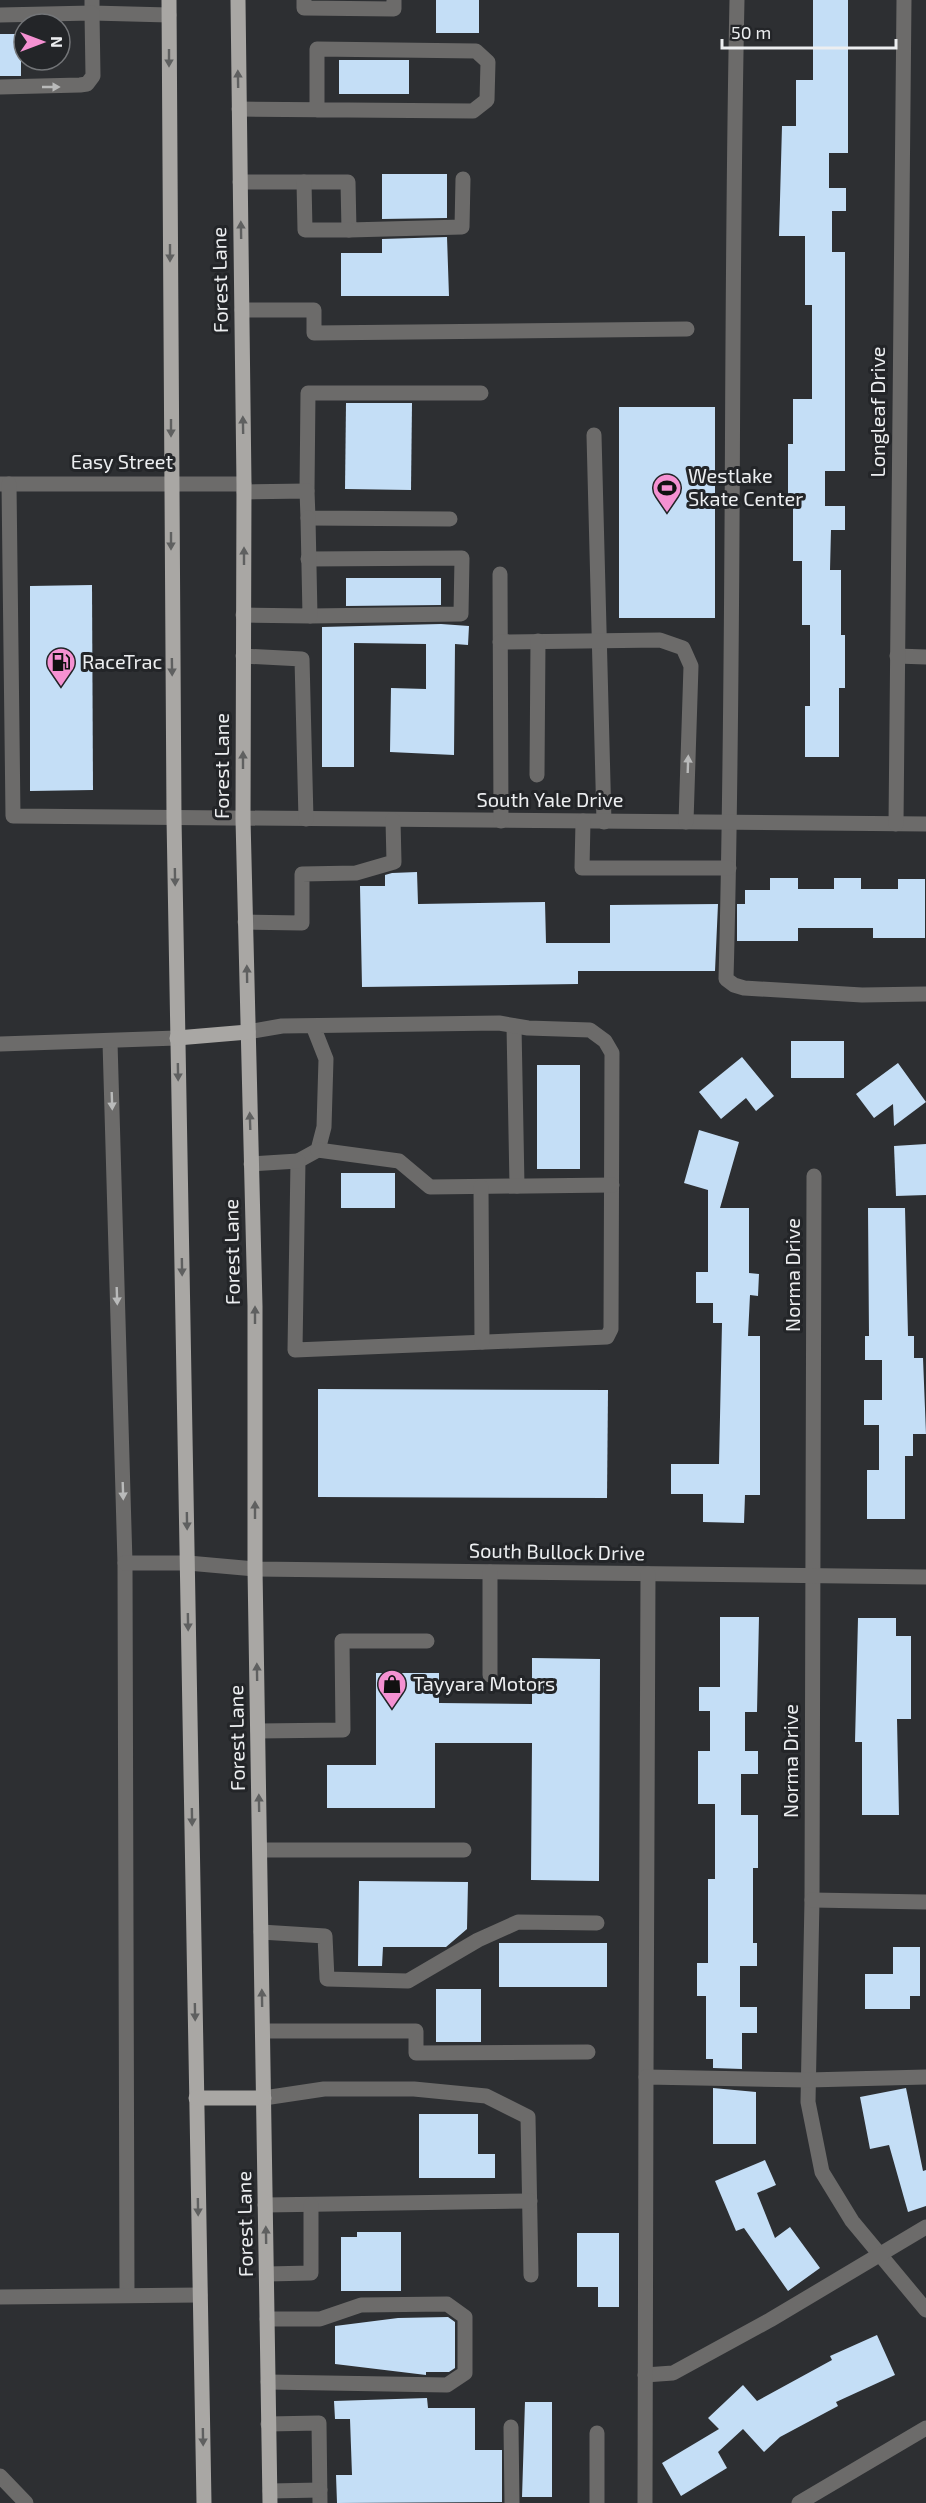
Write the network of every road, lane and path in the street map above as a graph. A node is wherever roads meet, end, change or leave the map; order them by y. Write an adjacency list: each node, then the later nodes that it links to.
1 (238, 0): 10 (main road, Forest Lane, one-way to 1)
2 (304, 0): 3 (street)
3 (394, 0)
4 (737, 0): 45 (street)
5 (904, 0): 34 (street, Longleaf Drive)
6 (92, 7): 7 (street); 8 (street); 9 (street, one-way to 6)
7 (169, 7): 20 (main road, one-way to 20)
8 (0, 15)
9 (0, 87)
10 (239, 110): 11 (street); 13 (main road, Forest Lane)
11 (317, 110): 11 (street)
12 (463, 179): 15 (street)
13 (240, 182): 14 (street); 16 (main road, Forest Lane, one-way to 13)
14 (304, 182): 15 (street); 15 (street)
15 (349, 230)
16 (242, 310): 17 (street); 22 (main road, Forest Lane, one-way to 16)
17 (687, 329)
18 (481, 393): 23 (street)
19 (594, 435): 30 (street)
20 (171, 483): 21 (street, Easy Street); 22 (street, Easy Street); 37 (main road, one-way to 37)
21 (5, 484): 37 (street, South Yale Drive)
22 (244, 488): 23 (street, Easy Street); 28 (main road, Forest Lane, one-way to 22)
23 (307, 491): 24 (street)
24 (308, 518): 25 (street); 26 (street)
25 (450, 519)
26 (308, 559): 29 (street); 29 (street)
27 (500, 574): 32 (street)
28 (243, 615): 29 (street); 33 (main road, Forest Lane)
29 (310, 616)
30 (599, 640): 31 (street); 43 (street); 44 (street, one-way to 30)
31 (538, 641): 32 (street); 36 (street)
32 (501, 642): 41 (street)
33 (243, 656): 38 (main road, Forest Lane, one-way to 33); 39 (street)
34 (897, 656): 35 (street); 46 (street, Longleaf Drive)
35 (926, 657)
36 (537, 775)
37 (174, 818): 38 (street, South Yale Drive); 54 (main road, one-way to 54)
38 (243, 819): 39 (street, South Yale Drive); 49 (main road, Forest Lane)
39 (306, 819): 40 (street, South Yale Drive)
40 (393, 820): 41 (street, South Yale Drive); 49 (street)
41 (501, 821): 42 (street, South Yale Drive)
42 (583, 821): 43 (street, South Yale Drive); 48 (street)
43 (604, 822): 44 (street, South Yale Drive)
44 (686, 822): 45 (street, South Yale Drive)
45 (730, 823): 46 (street, South Yale Drive); 48 (street)
46 (896, 824): 47 (street, South Yale Drive)
47 (926, 824)
48 (729, 868): 50 (street)
49 (245, 922): 53 (main road, Forest Lane, one-way to 49)
50 (926, 994)
51 (313, 1026): 52 (street); 53 (street); 57 (street)
52 (514, 1026): 61 (street); 62 (street)
53 (248, 1032): 54 (main road); 59 (main road, Forest Lane, one-way to 53)
54 (177, 1038): 55 (street); 66 (main road, one-way to 66)
55 (110, 1042): 56 (street); 65 (street, one-way to 65)
56 (0, 1044)
57 (318, 1150): 58 (street); 63 (street)
58 (298, 1161): 59 (street); 64 (street)
59 (251, 1164): 67 (main road, Forest Lane, one-way to 59)
60 (814, 1176): 70 (street, Norma Drive)
61 (612, 1185): 62 (street); 64 (street)
62 (517, 1186): 63 (street)
63 (481, 1187): 64 (street)
64 (482, 1342)
65 (125, 1563): 66 (street, South Bullock Drive); 95 (street)
66 (188, 1563): 67 (street, South Bullock Drive); 86 (main road, one-way to 86)
67 (255, 1569): 68 (street, South Bullock Drive); 74 (main road, Forest Lane, one-way to 67)
68 (490, 1572): 69 (street, South Bullock Drive); 73 (street)
69 (648, 1574): 70 (street, South Bullock Drive); 83 (street)
70 (813, 1575): 71 (street, South Bullock Drive); 77 (street, Norma Drive)
71 (926, 1577)
72 (427, 1641): 74 (street)
73 (490, 1675)
74 (258, 1731): 75 (main road, Forest Lane, one-way to 74)
75 (260, 1850): 76 (street); 80 (main road, Forest Lane)
76 (464, 1850)
77 (812, 1900): 78 (street); 85 (street, Norma Drive)
78 (926, 1902)
79 (597, 1923): 80 (street)
80 (261, 1932): 81 (main road, Forest Lane, one-way to 80)
81 (263, 2031): 82 (street); 87 (main road, Forest Lane)
82 (588, 2052)
83 (646, 2077): 85 (street); 100 (street)
84 (926, 2077): 85 (street)
85 (808, 2080): 92 (street, Norma Drive)
86 (196, 2098): 87 (main road); 96 (main road, one-way to 96)
87 (264, 2098): 88 (street); 89 (main road, Forest Lane)
88 (530, 2201): 90 (street); 94 (street)
89 (265, 2205): 90 (street); 93 (main road, Forest Lane, one-way to 89)
90 (311, 2205): 93 (street)
91 (926, 2227): 92 (street)
92 (879, 2253): 98 (street, Norma Drive); 100 (street)
93 (267, 2274): 99 (main road, Forest Lane)
94 (531, 2275)
95 (127, 2295): 96 (street); 97 (street)
96 (200, 2295): 110 (main road, one-way to 110)
97 (0, 2297)
98 (926, 2310)
99 (267, 2319): 101 (main road, Forest Lane); 101 (street)
100 (645, 2374): 113 (street)
101 (268, 2382): 102 (main road, Forest Lane)
102 (268, 2424): 107 (main road, Forest Lane); 108 (street)
103 (511, 2427): 111 (street)
104 (926, 2428): 114 (street)
105 (597, 2433): 112 (street)
106 (0, 2476): 109 (street)
107 (270, 2497): 108 (street)
108 (320, 2497)
109 (26, 2503)
110 (204, 2503)
111 (512, 2503)
112 (597, 2503)
113 (645, 2503)
114 (799, 2503)

